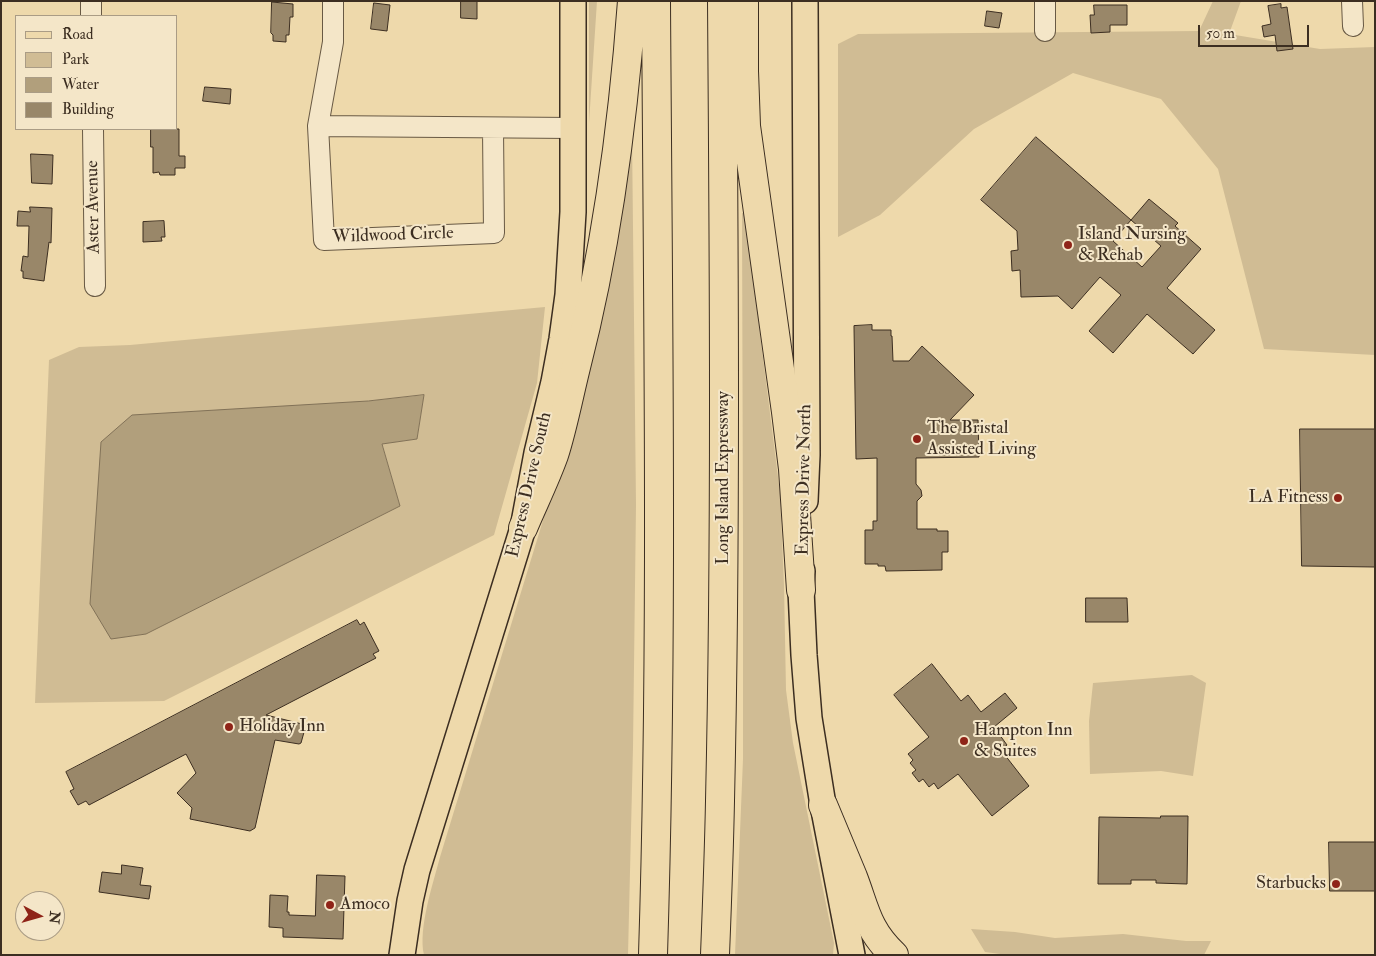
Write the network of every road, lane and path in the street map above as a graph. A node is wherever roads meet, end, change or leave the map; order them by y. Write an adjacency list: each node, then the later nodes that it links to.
1 (91, 1): 11 (street)
2 (332, 1): 14 (street)
3 (573, 1): 16 (main road, Express Drive South)
4 (632, 1): 19 (highway)
5 (656, 1): 23 (highway)
6 (722, 1): 24 (highway, Long Island Expressway)
7 (744, 1): 20 (highway)
8 (805, 1): 20 (main road, Express Drive North)
9 (1045, 1): 13 (street)
10 (1352, 1): 12 (street)
11 (91, 15)
12 (1353, 26)
13 (1045, 30)
14 (318, 126): 15 (street); 15 (street, Wildwood Circle)
15 (493, 128): 16 (street)
16 (573, 128): 19 (main road, Express Drive South)
17 (93, 130): 18 (street, Aster Avenue)
18 (95, 286)
19 (523, 528): 22 (main road, Express Drive South)
20 (801, 590): 21 (main road, Express Drive North)
21 (823, 805): 25 (main road, Express Drive North); 26 (highway)
22 (402, 955)
23 (653, 955)
24 (715, 955)
25 (852, 955)
26 (894, 955)

